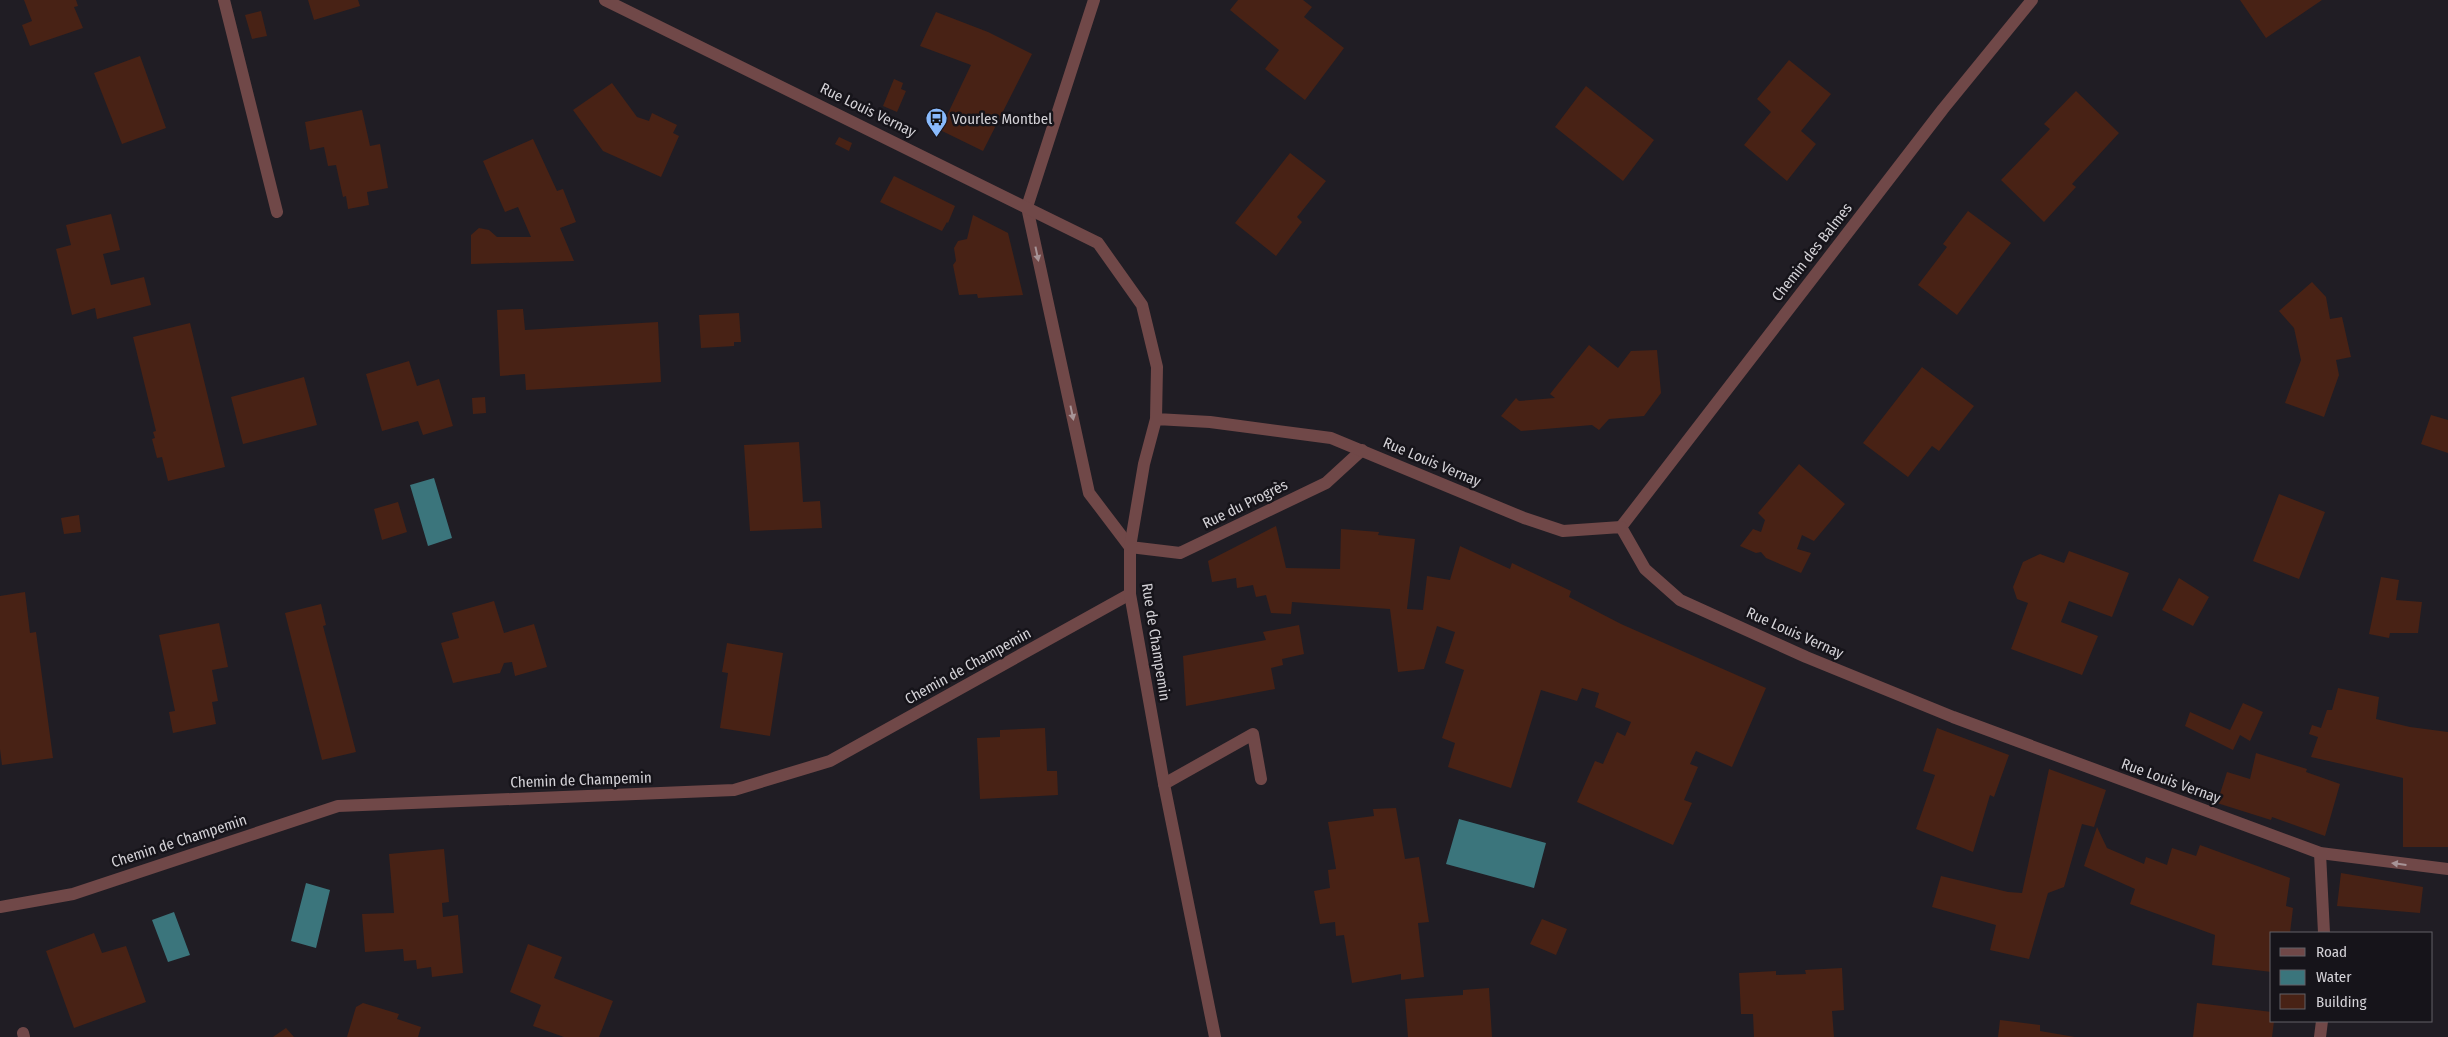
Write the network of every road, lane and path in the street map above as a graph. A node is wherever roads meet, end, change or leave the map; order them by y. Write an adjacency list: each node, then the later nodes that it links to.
1 (224, 0): 6 (street)
2 (605, 0): 5 (street, Rue Louis Vernay)
3 (1094, 0): 5 (street)
4 (2032, 0): 9 (street, Chemin des Balmes)
5 (1027, 207): 7 (street, Rue Louis Vernay); 10 (street, one-way to 10)
6 (277, 212)
7 (1156, 419): 8 (street, Rue Louis Vernay); 10 (street, Rue de Champemin)
8 (1362, 450): 9 (street, Rue Louis Vernay); 10 (street, Rue du Progrès)
9 (1621, 527): 14 (street, Rue Louis Vernay)
10 (1130, 547): 11 (street, Rue de Champemin)
11 (1130, 594): 13 (street, Rue de Champemin); 16 (street, Chemin de Champemin)
12 (1261, 779): 13 (street)
13 (1164, 784): 19 (street, Rue de Champemin)
14 (2320, 853): 15 (street, Rue Louis Vernay, one-way to 14); 17 (street)
15 (2448, 869)
16 (0, 907)
17 (2324, 932)
18 (2322, 1022): 20 (street)
19 (1215, 1037)
20 (2320, 1037)

